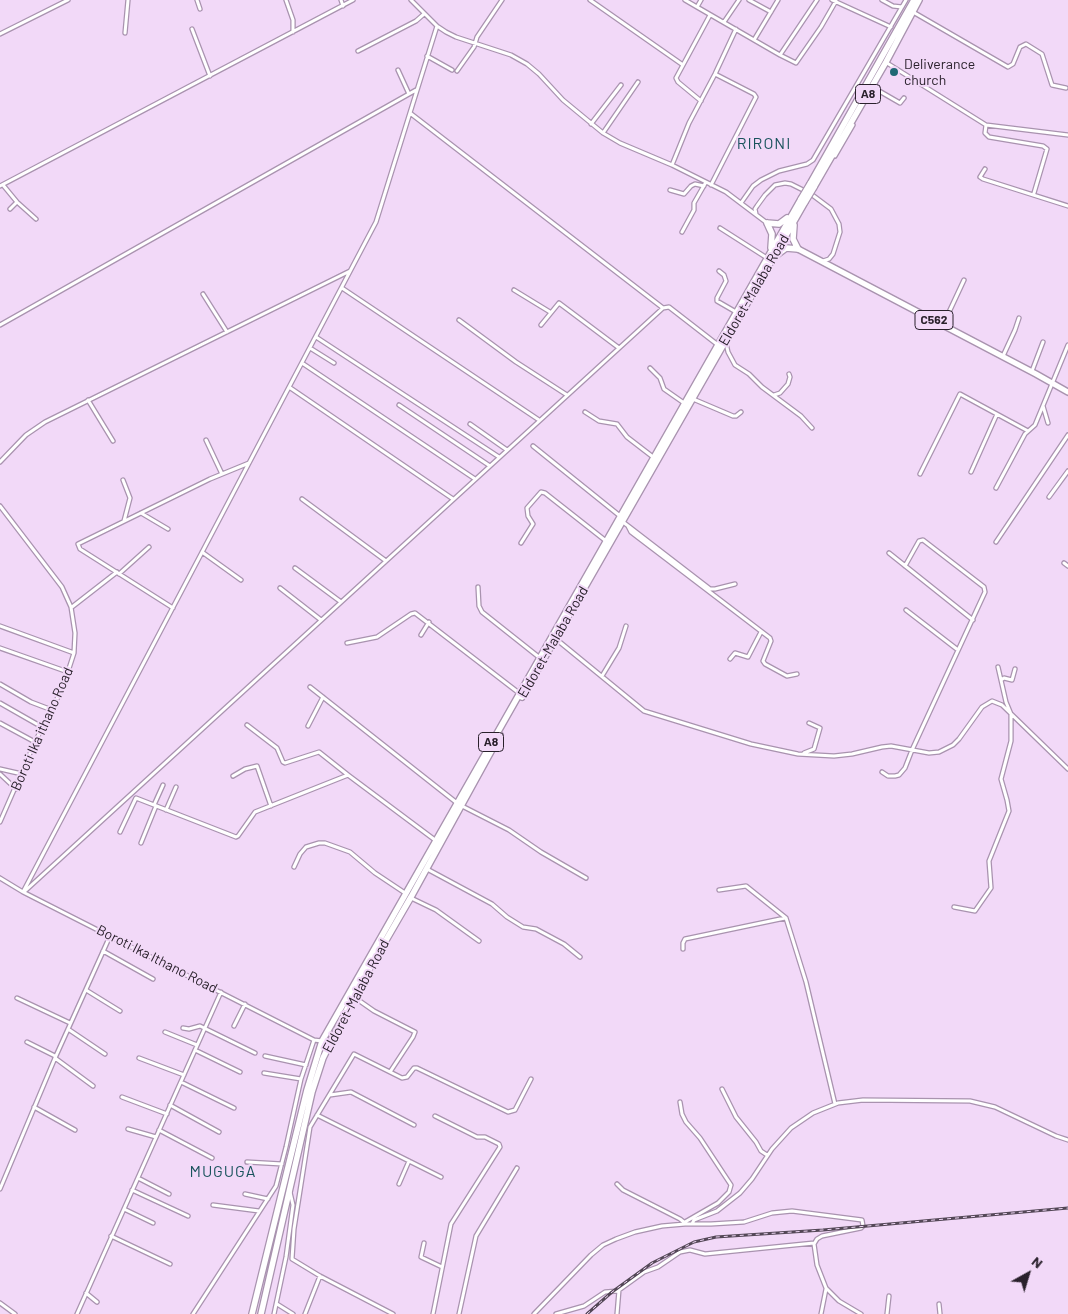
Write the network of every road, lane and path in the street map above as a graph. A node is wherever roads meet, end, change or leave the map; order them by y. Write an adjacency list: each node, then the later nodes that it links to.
1 (68, 0): 36 (street)
2 (128, 0): 35 (street)
3 (197, 0): 24 (street)
4 (286, 0): 34 (street)
5 (341, 0): 21 (street)
6 (353, 0): 21 (street)
7 (411, 0): 27 (street)
8 (502, 0): 38 (street)
9 (590, 0): 43 (street)
10 (685, 0): 22 (street)
11 (701, 0): 22 (street)
12 (739, 0): 29 (street)
13 (749, 0): 25 (street)
14 (778, 0): 25 (street)
15 (817, 0): 40 (street)
16 (834, 0): 31 (street); 40 (street)
17 (882, 0): 23 (street)
18 (906, 0): 23 (street)
19 (914, 0): 67 (highway, Eldoret-Malaba Road / A8)
20 (919, 0): 26 (highway, Eldoret-Malaba Road / A8)
21 (344, 6): 34 (street)
22 (697, 7): 28 (street)
23 (902, 7): 31 (street)
24 (200, 8)
25 (771, 12): 37 (street)
26 (912, 12): 42 (highway, Eldoret-Malaba Road / A8); 52 (street)
27 (424, 14): 30 (street); 39 (street)
28 (710, 15): 29 (street); 43 (street)
29 (724, 22): 33 (street)
30 (437, 26): 38 (street); 41 (street)
31 (891, 27): 72 (street)
32 (192, 29): 48 (street)
33 (736, 29): 37 (street); 47 (street)
34 (293, 32): 48 (street)
35 (125, 33)
36 (0, 34)
37 (754, 40): 40 (street)
38 (475, 43): 46 (street); 58 (street)
39 (358, 51)
40 (780, 55)
41 (428, 56): 45 (street); 53 (street)
42 (887, 63): 51 (street); 59 (street); 67 (highway, Eldoret-Malaba Road / A8)
43 (683, 64): 56 (street)
44 (398, 70): 54 (street)
45 (452, 70)
46 (457, 72)
47 (716, 74): 56 (street); 66 (street)
48 (210, 76): 68 (street)
49 (638, 82): 60 (street)
50 (621, 85): 58 (street)
51 (874, 88): 55 (street); 64 (street)
52 (1066, 88)
53 (417, 90): 54 (street); 57 (street)
54 (409, 94): 96 (street)
55 (904, 98)
56 (701, 101): 62 (street)
57 (410, 113): 85 (street); 91 (street)
58 (591, 124): 60 (street)
59 (986, 125): 61 (street); 70 (street)
60 (603, 133): 62 (street)
61 (1068, 135)
62 (672, 165): 65 (street)
63 (985, 169): 73 (street)
64 (825, 172)
65 (705, 184): 66 (street); 69 (street); 80 (street)
66 (711, 185): 72 (street)
67 (812, 185): 75 (highway, Eldoret-Malaba Road / A8, bridge)
68 (1, 186): 71 (street)
69 (670, 190)
70 (1034, 193)
71 (17, 202): 74 (street); 77 (street)
72 (740, 203): 76 (street)
73 (1068, 206)
74 (10, 209)
75 (797, 210): 78 (highway); 81 (highway); 82 (highway, Eldoret-Malaba Road / A8); 84 (highway, Eldoret-Malaba Road / A8)
76 (756, 215): 78 (street); 83 (street)
77 (36, 219)
78 (767, 224): 82 (highway)
79 (720, 228): 82 (street)
80 (682, 232)
81 (798, 249): 83 (main road, C562); 84 (highway)
82 (768, 257): 93 (highway, Eldoret-Malaba Road / A8)
83 (822, 262): 98 (main road, C562)
84 (768, 266): 101 (highway, Eldoret-Malaba Road / A8)
85 (350, 271): 88 (street); 99 (street)
86 (719, 271): 93 (street)
87 (964, 280): 98 (street)
88 (342, 288): 100 (street); 126 (street)
89 (514, 290): 92 (street)
90 (203, 294): 99 (street)
91 (663, 308): 103 (street); 106 (street)
92 (550, 312): 97 (street); 106 (street)
93 (736, 312): 103 (highway, Eldoret-Malaba Road / A8)
94 (1019, 318): 107 (street)
95 (459, 320): 116 (street)
96 (0, 325)
97 (540, 325)
98 (943, 325): 107 (main road, C562)
99 (227, 332): 119 (street)
100 (316, 337): 105 (street); 136 (street)
101 (726, 340): 117 (street); 118 (highway, Eldoret-Malaba Road / A8)
102 (1043, 342): 111 (street)
103 (718, 345): 120 (highway, Eldoret-Malaba Road / A8)
104 (1068, 345): 113 (street)
105 (310, 348): 108 (street); 109 (street)
106 (619, 348): 116 (street)
107 (1002, 356): 111 (main road, C562)
108 (302, 363): 114 (street); 145 (street)
109 (334, 363)
110 (650, 368): 120 (street)
111 (1032, 372): 113 (main road, C562)
112 (789, 374): 117 (street)
113 (1052, 383): 115 (main road, C562); 122 (street)
114 (289, 387): 139 (street); 150 (street)
115 (1068, 392)
116 (567, 395): 126 (street)
117 (773, 396): 129 (street)
118 (692, 398): 124 (street); 153 (highway, Eldoret-Malaba Road / A8)
119 (88, 400): 133 (street); 138 (street)
120 (684, 404): 137 (highway, Eldoret-Malaba Road / A8)
121 (399, 405): 140 (street)
122 (1042, 406): 127 (street); 130 (street)
123 (585, 412): 137 (street)
124 (741, 412)
125 (997, 414): 130 (street); 141 (street); 144 (street)
126 (539, 420): 135 (street)
127 (1048, 423)
128 (470, 424): 135 (street)
129 (812, 428)
130 (1028, 431): 147 (street)
131 (1068, 435): 158 (street)
132 (206, 440): 143 (street)
133 (113, 441)
134 (532, 446): 153 (street)
135 (507, 450): 136 (street)
136 (499, 457): 140 (street)
137 (654, 457): 153 (highway, Eldoret-Malaba Road / A8)
138 (0, 462)
139 (250, 462): 143 (street); 161 (street)
140 (490, 466): 145 (street)
141 (972, 472)
142 (1068, 472): 148 (street)
143 (222, 474): 152 (street)
144 (920, 474)
145 (475, 479): 150 (street)
146 (122, 480): 154 (street)
147 (996, 488)
148 (1049, 497)
149 (302, 499): 163 (street)
150 (453, 499): 163 (street)
151 (0, 506): 174 (street, Boroti Ika ithano Road)
152 (141, 513): 154 (street); 156 (street)
153 (621, 519): 155 (street); 157 (highway, Eldoret-Malaba Road / A8); 184 (highway, Eldoret-Malaba Road / A8)
154 (124, 521): 168 (street)
155 (628, 526): 170 (street); 182 (street)
156 (168, 529)
157 (606, 541): 159 (street); 189 (highway, Eldoret-Malaba Road / A8)
158 (996, 542)
159 (521, 543)
160 (149, 547): 168 (street)
161 (202, 552): 169 (street); 175 (street)
162 (889, 553): 165 (street)
163 (386, 561): 173 (street)
164 (1064, 563): 166 (street)
165 (905, 566): 178 (street); 178 (street)
166 (1068, 566)
167 (295, 568): 173 (street)
168 (118, 573): 174 (street); 175 (street)
169 (241, 580)
170 (734, 584)
171 (280, 588): 177 (street)
172 (478, 588): 189 (street)
173 (341, 602): 177 (street)
174 (71, 607): 188 (street, Boroti Ika ithano Road)
175 (173, 608): 235 (street)
176 (906, 610): 187 (street)
177 (321, 620): 235 (street)
178 (973, 620): 187 (street)
179 (429, 622): 183 (street); 185 (street); 199 (street)
180 (0, 626): 188 (street)
181 (626, 626): 195 (street)
182 (761, 632): 190 (street); 194 (street)
183 (421, 634)
184 (555, 638): 195 (street); 223 (highway, Eldoret-Malaba Road / A8)
185 (347, 643)
186 (0, 648): 193 (street)
187 (958, 650): 210 (street)
188 (74, 653): 193 (street, Boroti Ika ithano Road)
189 (540, 658): 199 (highway, Eldoret-Malaba Road / A8)
190 (730, 659)
191 (998, 667): 196 (street)
192 (1014, 669): 196 (street)
193 (68, 672): 202 (street, Boroti Ika ithano Road)
194 (796, 674)
195 (602, 676): 211 (street)
196 (1001, 680): 203 (street)
197 (0, 684): 202 (street)
198 (310, 687): 200 (street)
199 (519, 693): 223 (highway, Eldoret-Malaba Road / A8)
200 (323, 698): 207 (street); 223 (street)
201 (0, 703): 208 (street)
202 (52, 710): 208 (street, Boroti Ika ithano Road)
203 (1011, 714): 210 (street); 213 (street); 237 (street)
204 (809, 723): 211 (street)
205 (0, 724): 209 (street)
206 (247, 725): 217 (street)
207 (308, 726)
208 (42, 728): 209 (street, Boroti Ika ithano Road)
209 (35, 742): 216 (street, Boroti Ika ithano Road)
210 (912, 750): 211 (street); 214 (street)
211 (802, 754)
212 (0, 769): 216 (street)
213 (1068, 769)
214 (882, 772)
215 (0, 774): 221 (street)
216 (22, 774): 221 (street, Boroti Ika ithano Road)
217 (348, 774): 224 (street); 228 (street)
218 (233, 776): 224 (street)
219 (163, 785): 222 (street)
220 (176, 787): 225 (street)
221 (16, 788): 226 (street, Boroti Ika ithano Road)
222 (155, 805): 225 (street); 227 (street); 229 (street)
223 (459, 805): 228 (highway, Eldoret-Malaba Road / A8); 231 (highway, Eldoret-Malaba Road / A8); 233 (street)
224 (271, 806): 225 (street)
225 (166, 810)
226 (0, 822)
227 (120, 832)
228 (436, 840): 236 (highway, Eldoret-Malaba Road / A8)
229 (141, 843)
230 (294, 867): 236 (street)
231 (426, 869): 236 (highway, Eldoret-Malaba Road / A8); 243 (street)
232 (0, 878): 235 (street, Boroti Ika Ithano Road)
233 (586, 878)
234 (720, 890): 238 (street)
235 (23, 892): 239 (street, Boroti Ika Ithano Road)
236 (408, 896): 240 (street); 247 (highway, Eldoret-Malaba Road / A8); 259 (highway, Eldoret-Malaba Road / A8)
237 (954, 907)
238 (786, 918): 241 (street); 280 (street)
239 (110, 936): 242 (street); 246 (street, Boroti Ika Ithano Road)
240 (479, 941)
241 (683, 950)
242 (103, 951): 244 (street); 245 (street)
243 (580, 957)
244 (153, 979)
245 (86, 990): 250 (street); 251 (street)
246 (221, 992): 249 (street, Boroti Ika Ithano Road); 254 (street)
247 (353, 997): 269 (street); 304 (highway, Eldoret-Malaba Road / A8)
248 (17, 998): 251 (street)
249 (245, 1004): 252 (street); 257 (street, Boroti Ika Ithano Road)
250 (120, 1012)
251 (70, 1023): 255 (street)
252 (234, 1026)
253 (183, 1028): 254 (street)
254 (205, 1028): 260 (street); 262 (street)
255 (68, 1029): 263 (street); 265 (street)
256 (165, 1032): 260 (street)
257 (314, 1040): 259 (street, Boroti Ika Ithano Road); 267 (street)
258 (27, 1042): 265 (street)
259 (322, 1042): 334 (highway, Eldoret-Malaba Road / A8)
260 (197, 1045): 261 (street)
261 (195, 1050): 268 (street); 271 (street)
262 (254, 1053)
263 (105, 1054)
264 (265, 1056): 267 (street)
265 (55, 1057): 275 (street); 282 (street)
266 (139, 1058): 271 (street)
267 (306, 1065): 272 (street)
268 (240, 1072)
269 (390, 1072): 273 (street); 277 (street)
270 (264, 1073): 272 (street)
271 (184, 1075): 274 (street)
272 (301, 1079): 298 (street)
273 (531, 1079)
274 (181, 1082): 281 (street); 283 (street)
275 (93, 1086)
276 (722, 1089): 294 (street)
277 (330, 1095): 285 (street); 287 (street)
278 (122, 1097): 284 (street)
279 (680, 1102): 315 (street)
280 (835, 1104): 293 (street); 294 (street)
281 (170, 1105): 284 (street); 291 (street)
282 (34, 1107): 289 (street); 305 (street)
283 (234, 1108)
284 (166, 1114): 290 (street)
285 (317, 1115): 296 (street); 322 (street)
286 (435, 1116): 321 (street)
287 (414, 1125)
288 (128, 1129): 292 (street)
289 (75, 1130)
290 (159, 1130): 292 (street); 295 (street)
291 (219, 1132)
292 (156, 1137): 301 (street)
293 (1068, 1140)
294 (767, 1155): 316 (street)
295 (212, 1158)
296 (409, 1161): 300 (street); 302 (street)
297 (247, 1162): 298 (street)
298 (282, 1164): 309 (street)
299 (517, 1168): 341 (street)
300 (441, 1177)
301 (138, 1178): 306 (street); 307 (street)
302 (398, 1184)
303 (617, 1184): 315 (street)
304 (290, 1189): 329 (street); 335 (highway, Eldoret-Malaba Road / A8)
305 (0, 1190)
306 (132, 1190): 311 (street); 313 (street)
307 (169, 1194)
308 (245, 1194): 309 (street)
309 (268, 1199): 312 (street)
310 (213, 1204): 312 (street)
311 (124, 1209): 314 (street); 317 (street)
312 (260, 1211): 333 (street)
313 (188, 1216)
314 (153, 1223)
315 (685, 1223): 316 (street); 342 (street)
316 (692, 1224): 319 (street)
317 (112, 1236): 320 (street); 325 (street)
318 (424, 1243): 321 (street)
319 (814, 1243): 323 (street); 324 (street)
320 (170, 1264)
321 (442, 1267): 340 (street)
322 (320, 1276): 338 (street); 339 (street)
323 (826, 1288): 345 (street); 346 (street)
324 (618, 1291): 343 (street); 344 (street)
325 (86, 1293): 327 (street); 332 (street)
326 (889, 1296): 347 (street)
327 (97, 1302)
328 (0, 1303): 331 (street)
329 (277, 1304): 336 (street); 337 (street)
330 (939, 1304): 348 (street)
331 (15, 1314)
332 (76, 1314)
333 (193, 1314)
334 (252, 1314)
335 (261, 1314)
336 (274, 1314)
337 (293, 1314)
338 (305, 1314)
339 (393, 1314)
340 (433, 1314)
341 (459, 1314)
342 (534, 1314)
343 (556, 1314)
344 (618, 1314)
345 (821, 1314)
346 (861, 1314)
347 (887, 1314)
348 (940, 1314)

